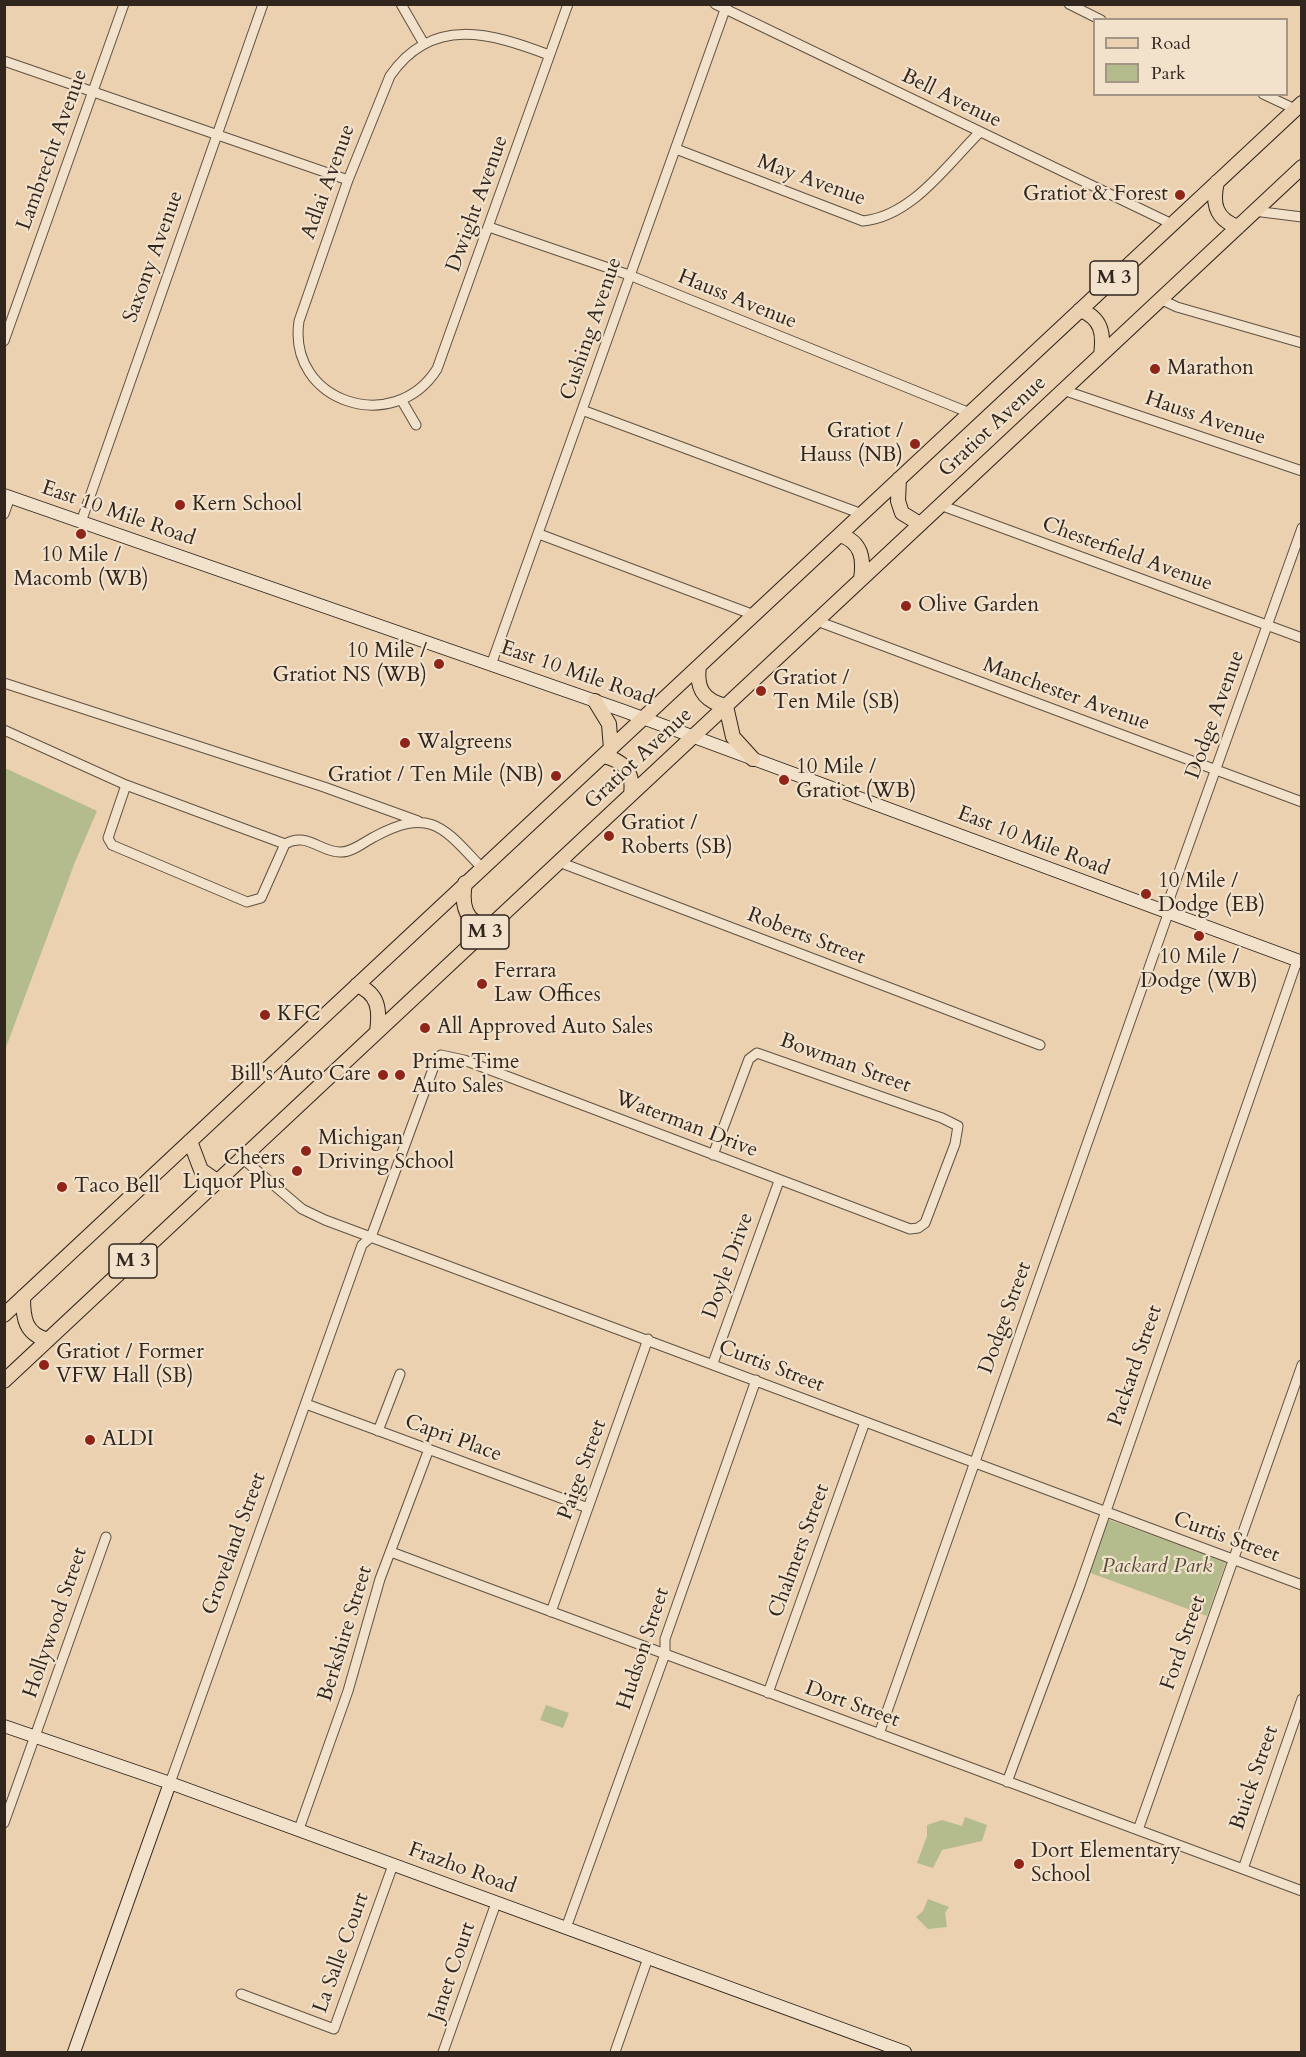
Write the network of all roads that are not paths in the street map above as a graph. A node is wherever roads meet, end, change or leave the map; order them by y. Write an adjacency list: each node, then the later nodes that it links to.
1 (124, 4): 12 (street, Lambrecht Avenue)
2 (263, 4): 16 (street, Saxony Avenue)
3 (401, 4): 9 (street)
4 (568, 4): 10 (street, Dwight Avenue)
5 (715, 4): 7 (street, Bell Avenue)
6 (1069, 4): 8 (street)
7 (726, 7): 15 (street, Bell Avenue); 17 (street, Cushing Avenue)
8 (1097, 18)
9 (424, 44): 10 (street, Adlai Avenue); 19 (street, Adlai Avenue)
10 (549, 55): 25 (street, Dwight Avenue)
11 (4, 61): 12 (street)
12 (93, 91): 16 (street); 29 (street, Lambrecht Avenue)
13 (1269, 96): 14 (street)
14 (1298, 106): 20 (main road, Gratiot Avenue / M 3)
15 (979, 133): 17 (street, May Avenue); 23 (street, Bell Avenue)
16 (218, 134): 19 (street); 43 (street, Saxony Avenue)
17 (676, 148): 26 (street, Cushing Avenue)
18 (1302, 167): 21 (main road, Gratiot Avenue / M 3)
19 (348, 180): 33 (street, Adlai Avenue)
20 (1217, 182): 23 (main road, Gratiot Avenue / M 3); 24 (main road)
21 (1254, 211): 22 (street); 24 (main road, Gratiot Avenue / M 3)
22 (1302, 217)
23 (1172, 224): 28 (main road, Gratiot Avenue / M 3)
24 (1238, 226): 27 (main road, Gratiot Avenue / M 3)
25 (489, 227): 26 (street, Hauss Avenue); 33 (street, Dwight Avenue)
26 (629, 275): 34 (street, Cushing Avenue); 35 (street, Hauss Avenue)
27 (1160, 299): 30 (street); 31 (main road, Gratiot Avenue / M 3)
28 (1080, 310): 31 (main road); 35 (main road, Gratiot Avenue / M 3)
29 (4, 341)
30 (1302, 343)
31 (1101, 355): 32 (main road, Gratiot Avenue / M 3)
32 (1063, 390): 37 (street, Hauss Avenue); 40 (main road, Gratiot Avenue / M 3)
33 (402, 401): 36 (street)
34 (582, 410): 42 (street); 46 (street, Cushing Avenue)
35 (970, 413): 38 (main road, Gratiot Avenue / M 3)
36 (416, 425)
37 (1302, 471)
38 (899, 480): 42 (main road, Gratiot Avenue / M 3); 44 (main road)
39 (7, 496): 41 (street); 43 (main road, East 10 Mile Road)
40 (940, 506): 44 (main road, Gratiot Avenue / M 3); 51 (street, Chesterfield Avenue)
41 (4, 514)
42 (862, 514): 47 (main road, Gratiot Avenue / M 3)
43 (81, 522): 53 (main road, East 10 Mile Road)
44 (920, 524): 48 (main road, Gratiot Avenue / M 3)
45 (1302, 528): 51 (street, Dodge Avenue)
46 (539, 534): 49 (street); 53 (street, Cushing Avenue)
47 (840, 535): 48 (main road); 49 (main road, Gratiot Avenue / M 3)
48 (861, 579): 50 (main road, Gratiot Avenue / M 3)
49 (754, 615): 54 (main road, Gratiot Avenue / M 3)
50 (817, 621): 57 (main road, Gratiot Avenue / M 3); 63 (street, Manchester Avenue)
51 (1268, 626): 52 (street, Chesterfield Avenue); 63 (street, Dodge Avenue)
52 (1302, 638)
53 (491, 665): 56 (main road, East 10 Mile Road)
54 (699, 666): 57 (main road); 58 (main road, Gratiot Avenue / M 3)
55 (4, 683): 67 (street)
56 (596, 701): 58 (main road, East 10 Mile Road); 61 (main road)
57 (726, 706): 60 (main road, Gratiot Avenue / M 3); 62 (main road)
58 (644, 718): 60 (main road, East 10 Mile Road); 61 (main road, Gratiot Avenue / M 3)
59 (4, 730): 64 (street)
60 (693, 736): 62 (main road, East 10 Mile Road); 65 (main road, Gratiot Avenue / M 3)
61 (607, 752): 65 (main road); 70 (main road, Gratiot Avenue / M 3)
62 (753, 759): 72 (main road, East 10 Mile Road)
63 (1216, 770): 66 (street, Manchester Avenue); 72 (street, Dodge Avenue)
64 (126, 785): 68 (street); 68 (street)
65 (631, 795): 69 (main road, Gratiot Avenue / M 3)
66 (1302, 802)
67 (418, 821): 68 (street); 70 (street)
68 (285, 844)
69 (559, 862): 73 (main road, Gratiot Avenue / M 3); 77 (street, Roberts Street)
70 (482, 868): 71 (main road, Gratiot Avenue / M 3)
71 (465, 884): 73 (main road); 75 (main road, Gratiot Avenue / M 3)
72 (1168, 914): 74 (main road, East 10 Mile Road); 99 (street, Dodge Street)
73 (488, 928): 76 (main road, Gratiot Avenue / M 3)
74 (1299, 962): 101 (street, Packard Street)
75 (357, 985): 76 (main road); 79 (main road, Gratiot Avenue / M 3)
76 (378, 1032): 81 (main road, Gratiot Avenue / M 3)
77 (1040, 1045)
78 (441, 1055): 80 (street, Waterman Drive); 85 (street, Groveland Street)
79 (190, 1141): 82 (main road); 86 (main road, Gratiot Avenue / M 3)
80 (713, 1155): 83 (street, Waterman Drive); 84 (street, Bowman Street)
81 (242, 1158): 82 (main road, Gratiot Avenue / M 3); 85 (street, Curtis Street)
82 (217, 1181): 89 (main road, Gratiot Avenue / M 3)
83 (779, 1181): 84 (street, Waterman Drive); 90 (street, Doyle Drive)
84 (918, 1228)
85 (371, 1237): 88 (street, Curtis Street); 95 (street, Groveland Street)
86 (23, 1297): 87 (main road, Gratiot Avenue / M 3); 89 (main road)
87 (4, 1315)
88 (648, 1339): 90 (street, Curtis Street); 100 (street, Paige Street)
89 (48, 1340): 94 (main road, Gratiot Avenue / M 3)
90 (713, 1363): 93 (street, Curtis Street)
91 (1302, 1365): 104 (street, Ford Street)
92 (400, 1374): 97 (street)
93 (756, 1380): 96 (street, Curtis Street); 107 (street, Hudson Street)
94 (4, 1381)
95 (306, 1404): 97 (street, Capri Place); 113 (street, Groveland Street)
96 (865, 1422): 99 (street, Curtis Street); 108 (street, Chalmers Street)
97 (378, 1431): 98 (street, Capri Place)
98 (429, 1449): 100 (street, Capri Place); 103 (street, Berkshire Street)
99 (974, 1463): 101 (street, Curtis Street); 111 (street, Dodge Street)
100 (588, 1508): 106 (street, Paige Street)
101 (1104, 1511): 104 (street, Curtis Street); 114 (street, Packard Street)
102 (106, 1537): 112 (street, Hollywood Street)
103 (391, 1552): 106 (street, Dort Street); 116 (street, Berkshire Street)
104 (1232, 1560): 105 (street, Curtis Street); 117 (street, Ford Street)
105 (1302, 1585)
106 (551, 1612): 107 (street, Dort Street)
107 (664, 1654): 108 (street, Dort Street); 122 (street, Hudson Street)
108 (768, 1693): 111 (street, Dort Street)
109 (1302, 1699): 119 (street, Buick Street)
110 (4, 1726): 112 (main road, Frazho Road)
111 (879, 1734): 114 (street, Dort Street)
112 (35, 1736): 113 (main road, Frazho Road); 115 (street, Hollywood Street)
113 (170, 1782): 116 (main road, Frazho Road); 126 (main road, Groveland Street)
114 (1007, 1782): 117 (street, Dort Street)
115 (4, 1823)
116 (298, 1830): 118 (main road, Frazho Road)
117 (1138, 1830): 119 (street, Dort Street)
118 (393, 1865): 121 (main road, Frazho Road); 124 (street, La Salle Court)
119 (1243, 1869): 120 (street, Dort Street)
120 (1302, 1891)
121 (496, 1903): 122 (main road, Frazho Road); 127 (street, Janet Court)
122 (566, 1928): 123 (main road, Frazho Road)
123 (648, 1958): 125 (main road, Frazho Road); 128 (street)
124 (241, 1994)
125 (899, 2051)
126 (74, 2052)
127 (443, 2052)
128 (615, 2052)

